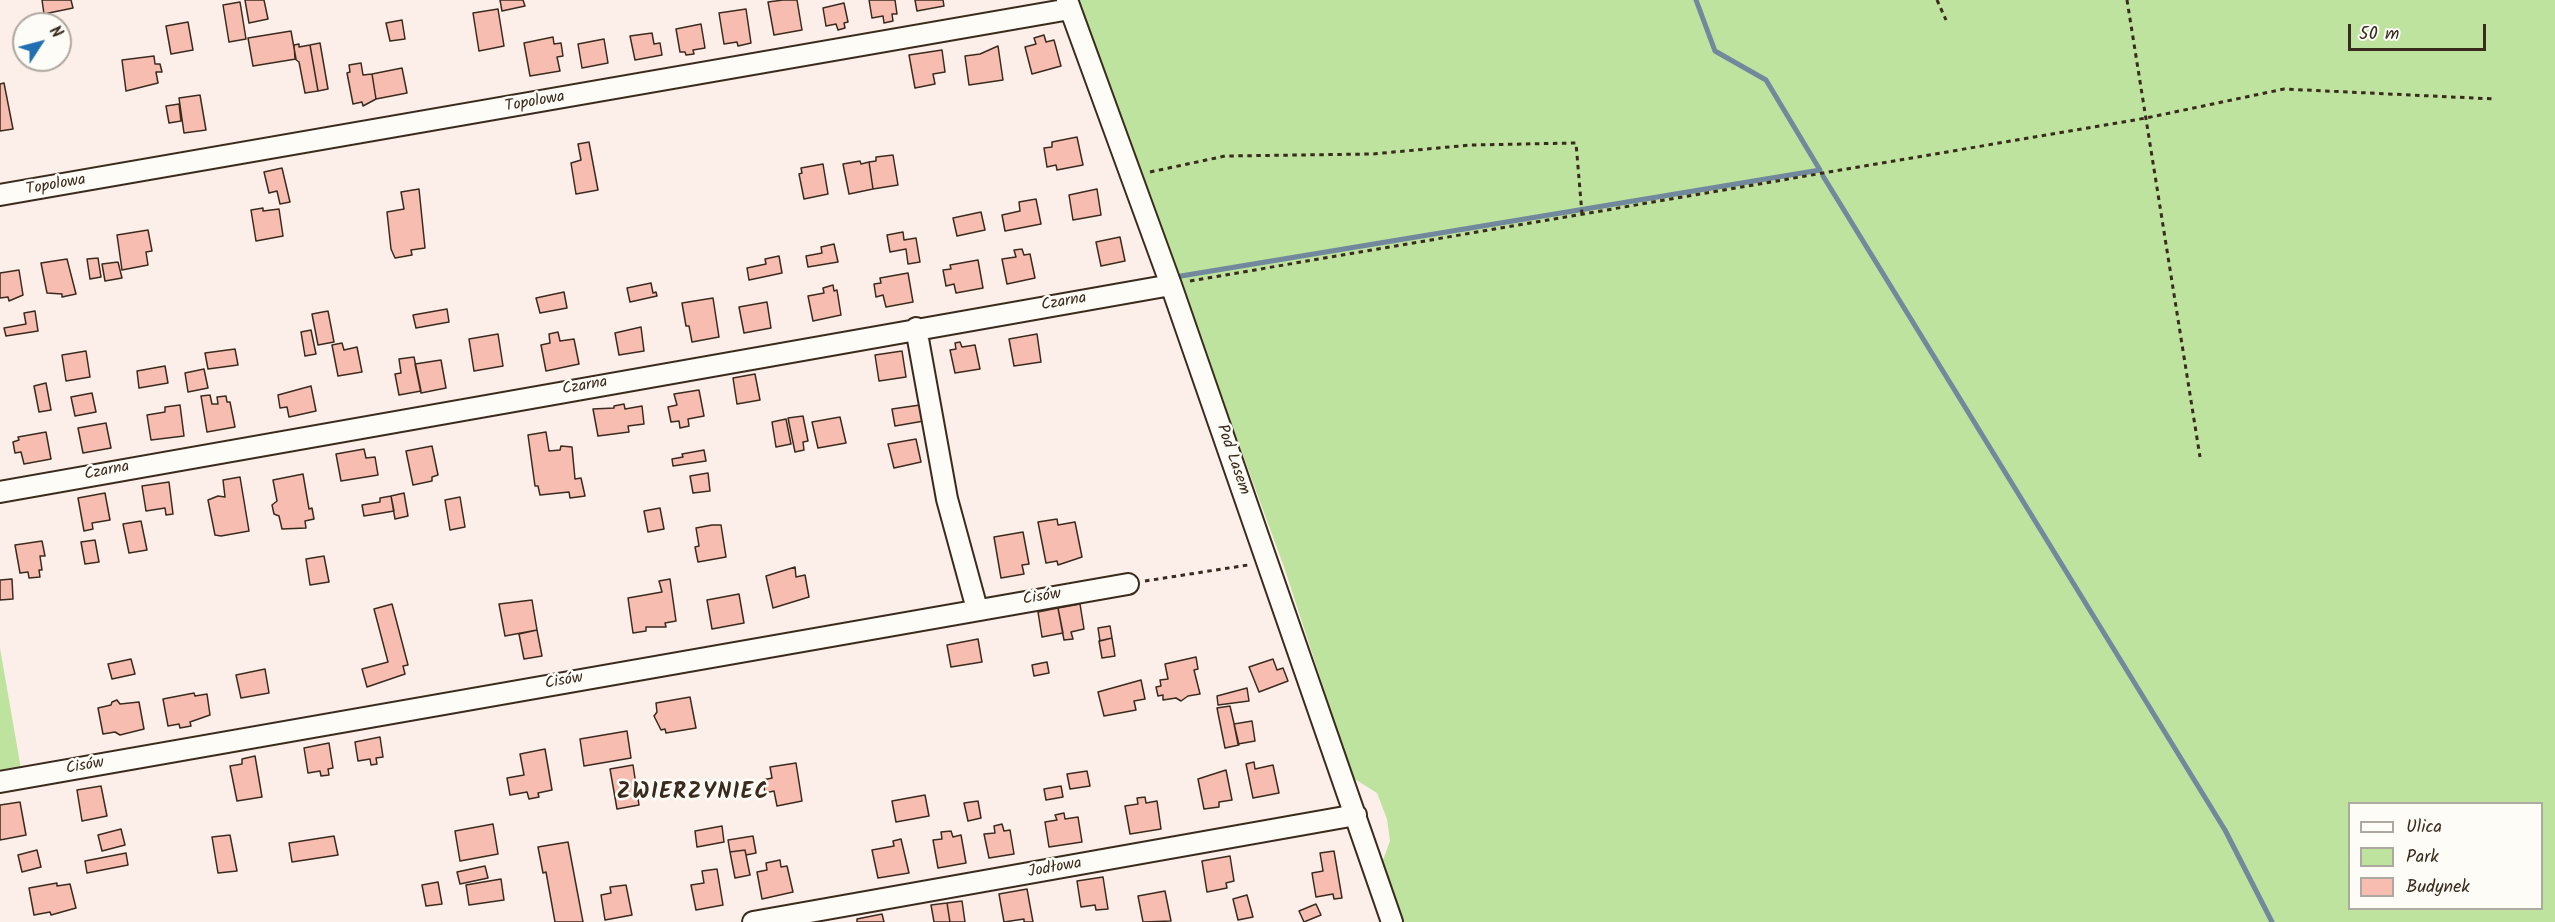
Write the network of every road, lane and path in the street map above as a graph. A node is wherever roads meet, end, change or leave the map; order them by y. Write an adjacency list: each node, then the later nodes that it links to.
1 (1937, 0): 4 (path)
2 (2127, 0): 6 (path)
3 (1068, 4): 7 (street, Pod Lasem); 8 (street, Topolowa)
4 (1946, 20)
5 (2494, 99): 6 (path)
6 (2146, 118): 9 (path); 12 (path)
7 (1131, 176): 9 (path); 10 (street, Pod Lasem)
8 (0, 195)
9 (1582, 213): 10 (path)
10 (1171, 285): 11 (street, Czarna); 14 (street, Pod Lasem)
11 (916, 328): 13 (street, Czarna); 16 (street)
12 (2200, 457)
13 (0, 492)
14 (1267, 562): 15 (path); 18 (street, Pod Lasem)
15 (1128, 584): 16 (street, Cisów)
16 (977, 609): 17 (street, Cisów)
17 (0, 782)
18 (1356, 815): 19 (street, Jodłowa); 20 (street, Pod Lasem)
19 (753, 922)
20 (1392, 922)

